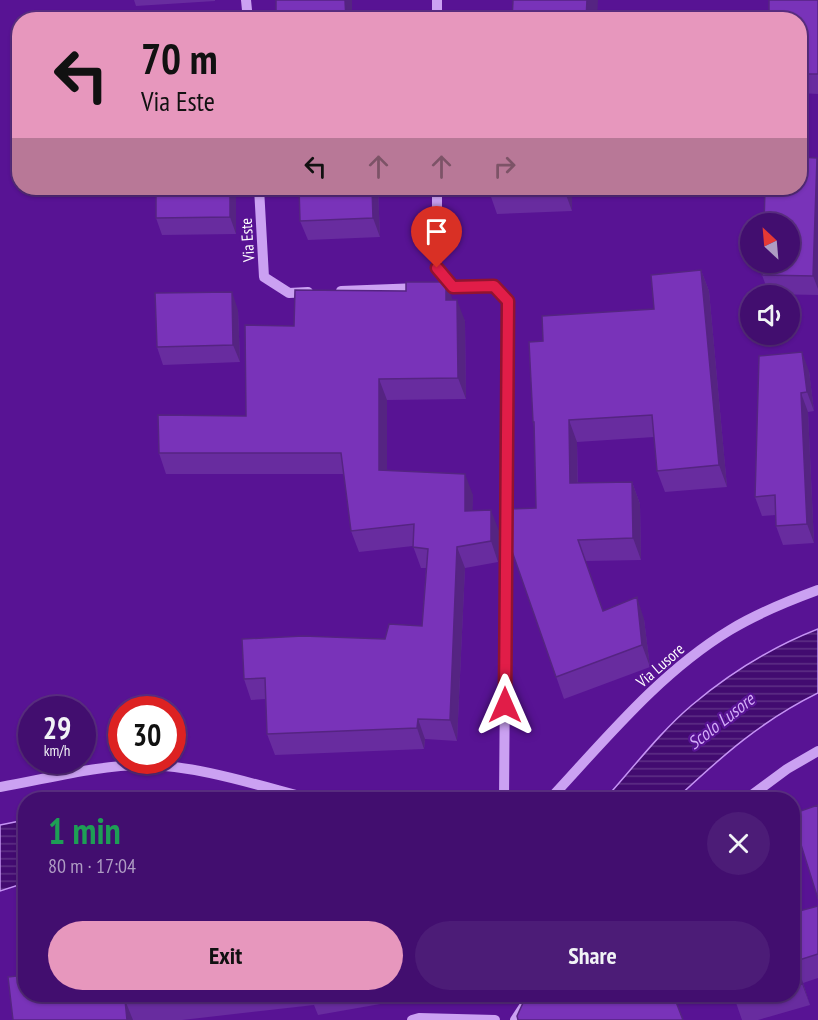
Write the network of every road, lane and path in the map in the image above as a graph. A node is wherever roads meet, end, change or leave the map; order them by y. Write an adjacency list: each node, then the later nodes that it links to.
1 (259, 195): 4 (street, Via Este)
2 (437, 195): 3 (street)
3 (453, 287): 5 (street); 10 (street)
4 (429, 288)
5 (441, 288)
6 (818, 590): 11 (street, Via Lusore)
7 (818, 751): 12 (street)
8 (0, 787): 9 (street)
9 (282, 792)
10 (504, 792)
11 (557, 792)
12 (756, 792)
13 (524, 1002): 16 (street)
14 (412, 1020): 15 (street)
15 (495, 1020)
16 (515, 1020)

